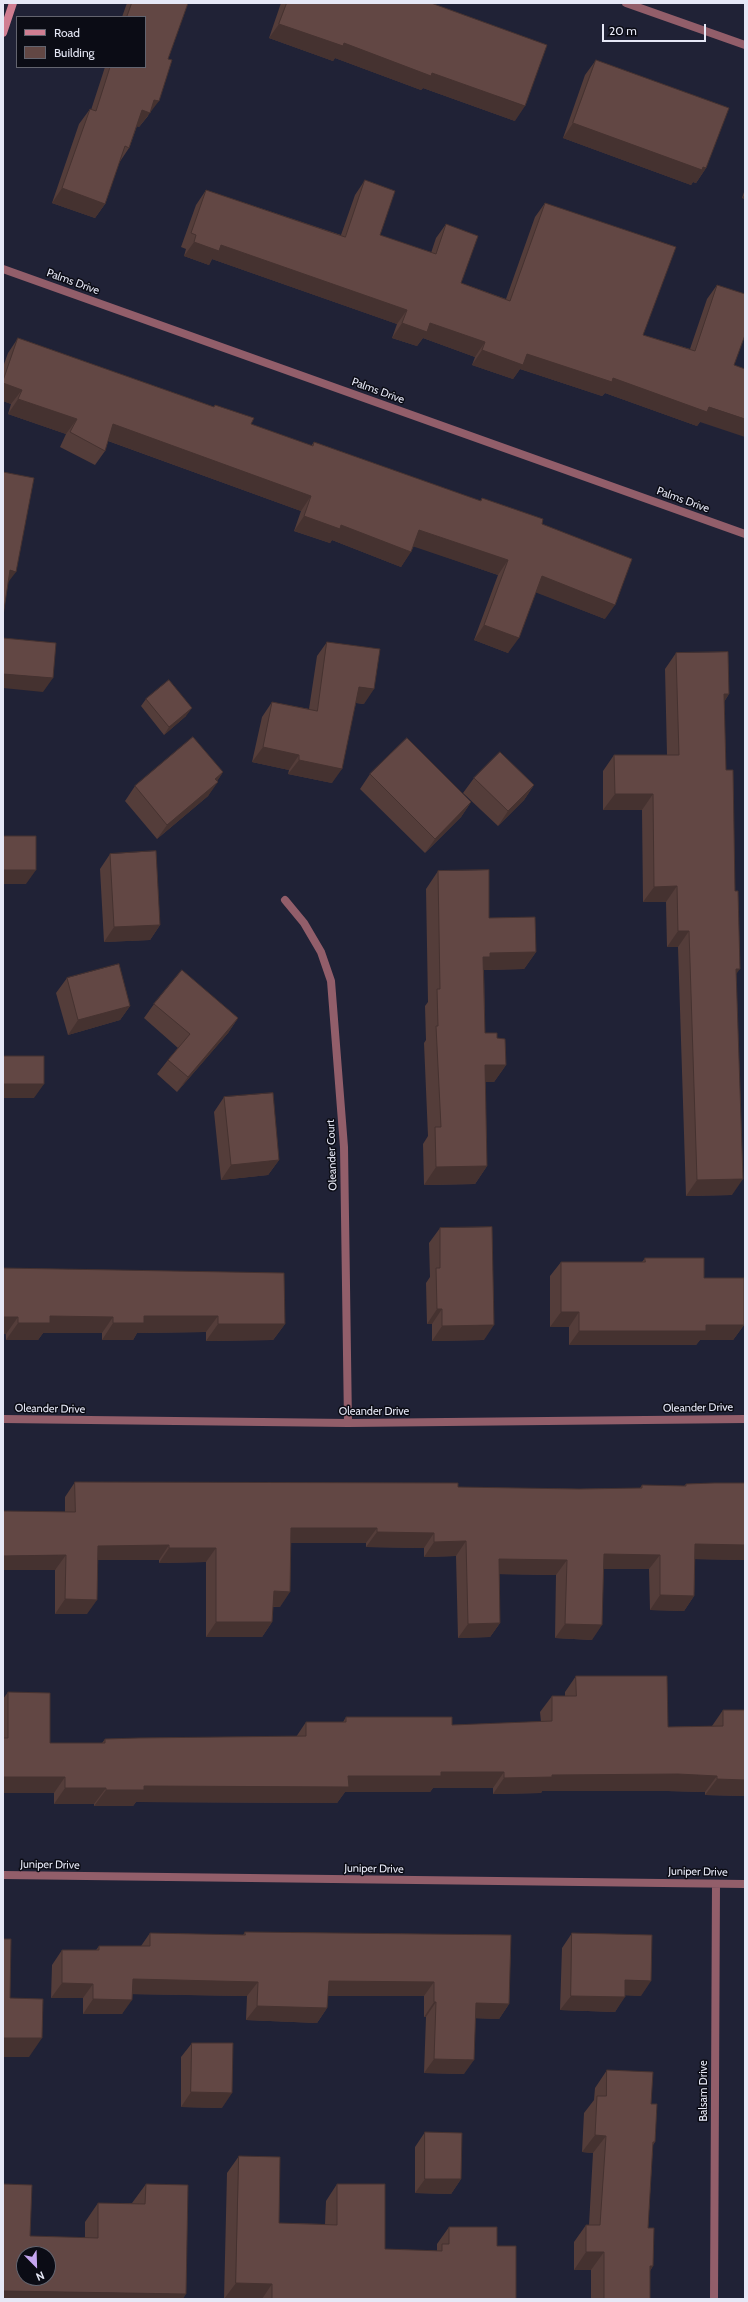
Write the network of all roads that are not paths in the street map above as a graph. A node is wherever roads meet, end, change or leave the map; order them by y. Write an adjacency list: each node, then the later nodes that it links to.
1 (13, 3): 3 (street)
2 (626, 3): 4 (street)
3 (3, 33)
4 (745, 45)
5 (3, 269): 6 (street, Palms Drive)
6 (745, 534)
7 (285, 900): 10 (street, Oleander Court)
8 (3, 1419): 10 (street, Oleander Drive)
9 (745, 1419): 10 (street, Oleander Drive)
10 (348, 1423)
11 (3, 1875): 12 (street, Juniper Drive)
12 (716, 1884): 13 (street, Juniper Drive); 14 (street, Balsam Drive)
13 (745, 1884)
14 (714, 2299)

